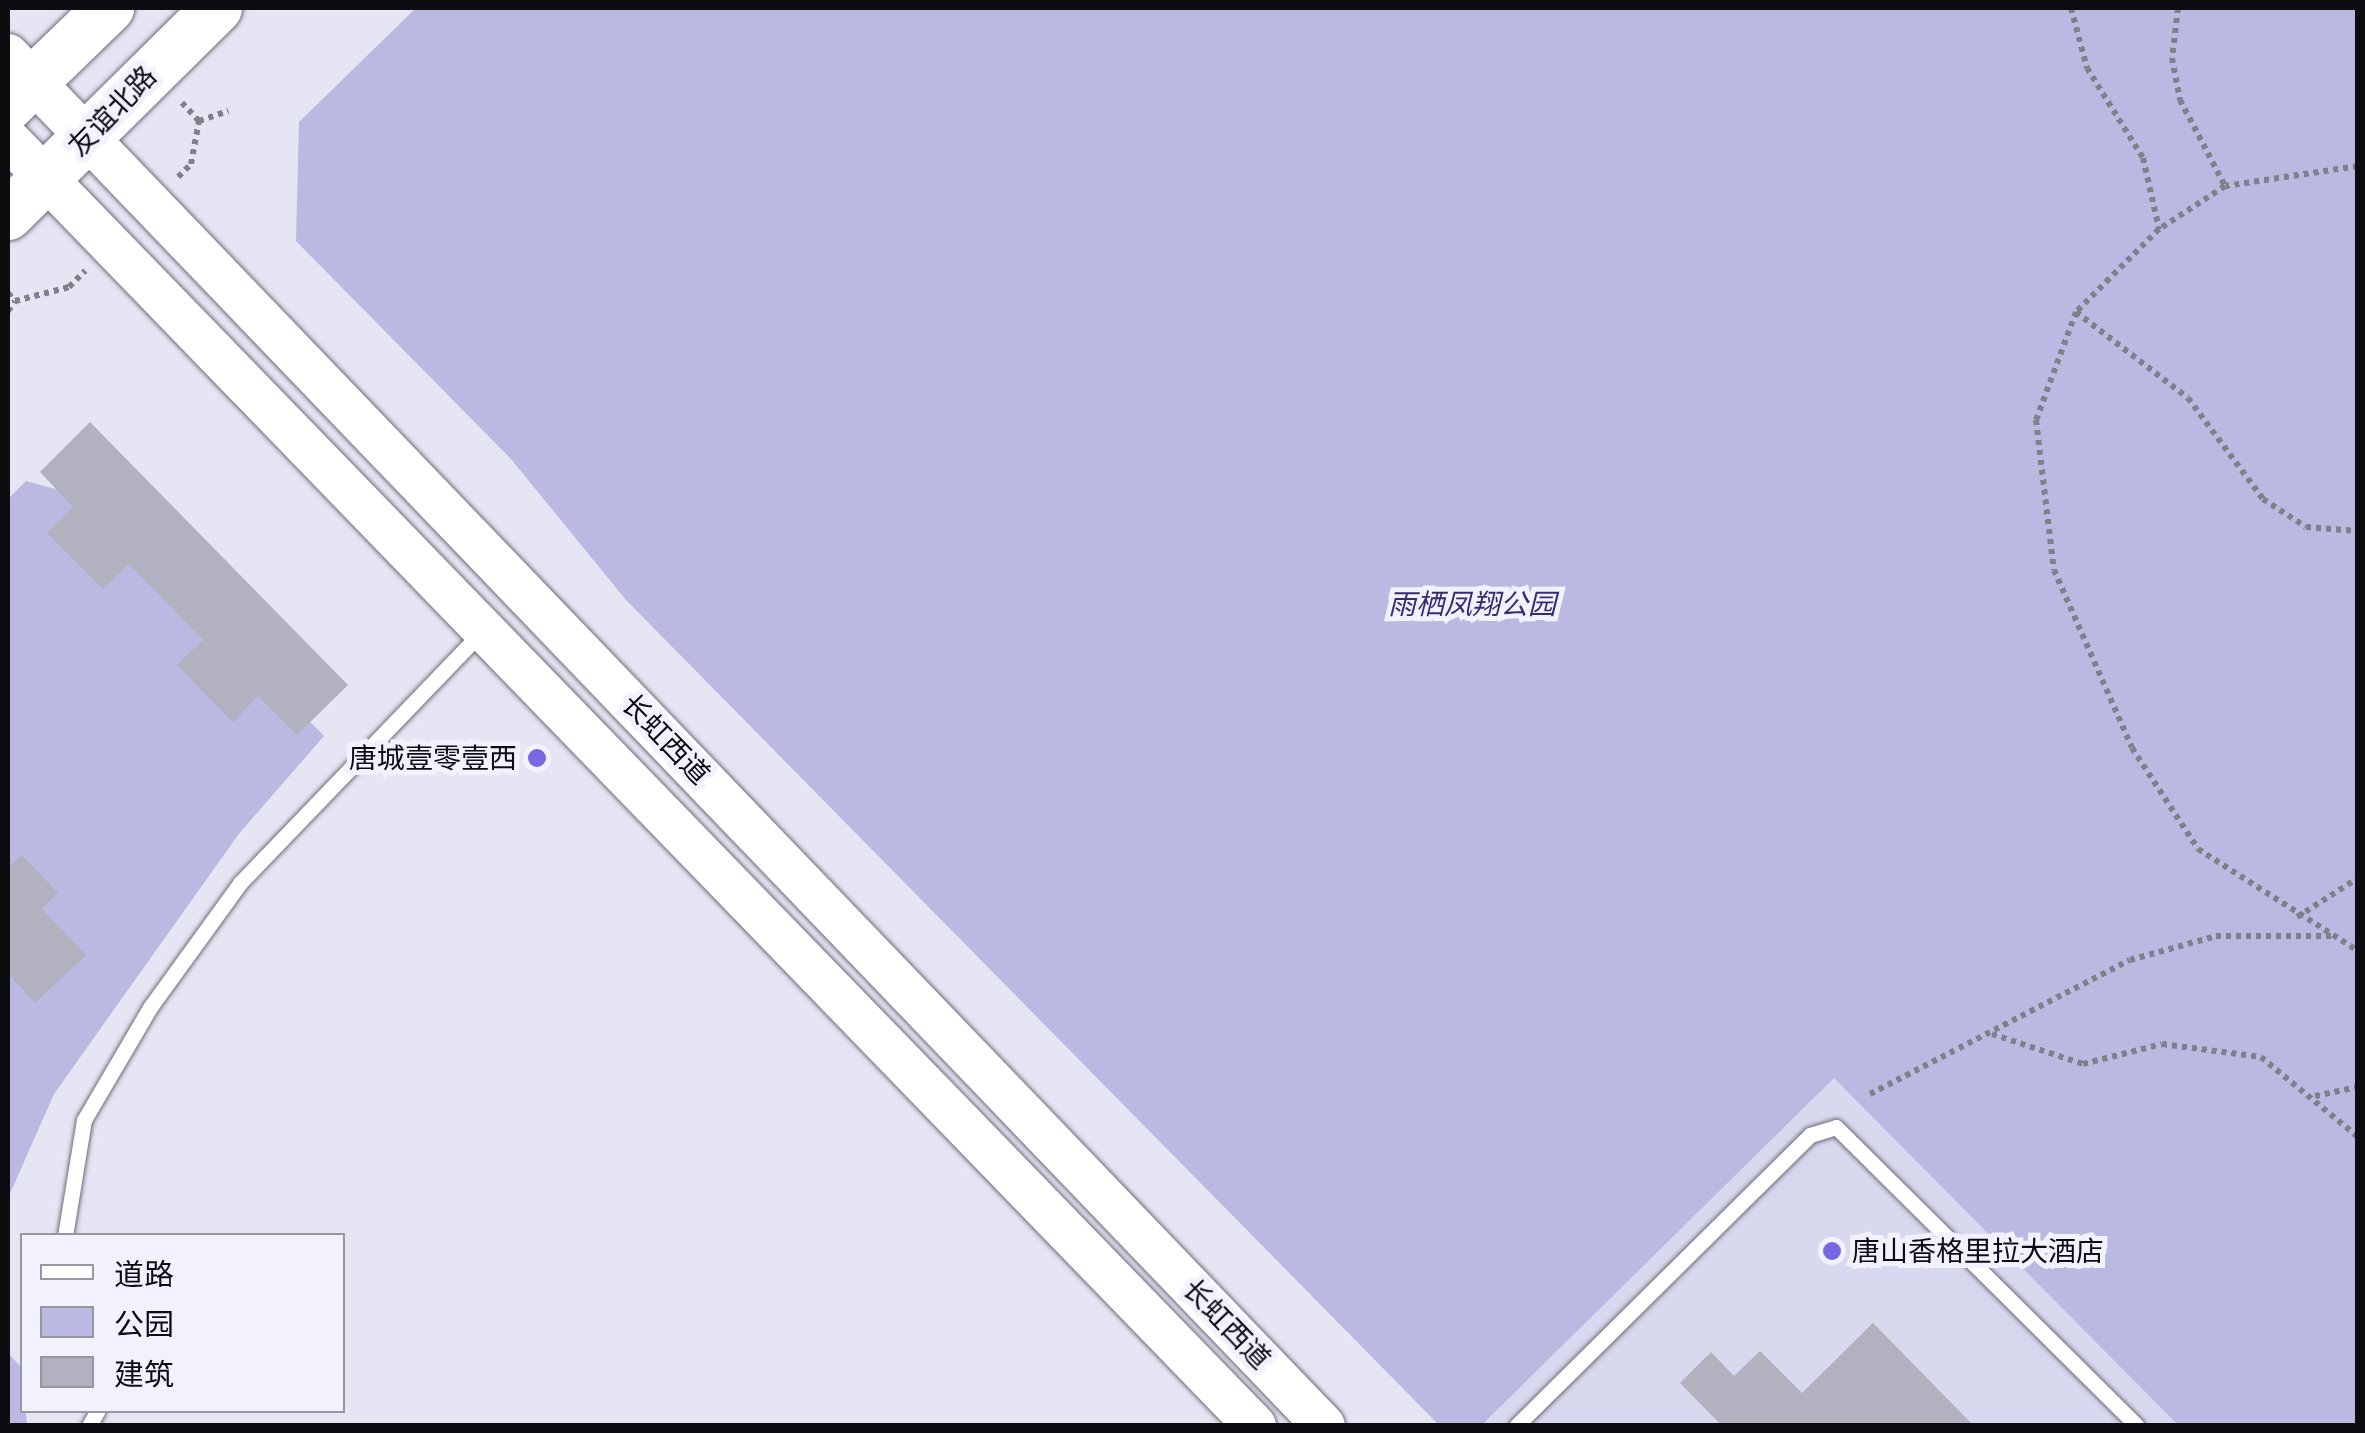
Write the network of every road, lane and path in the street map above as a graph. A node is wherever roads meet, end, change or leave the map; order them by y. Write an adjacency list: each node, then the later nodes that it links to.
1 (110, 8): 5 (main road)
2 (216, 8): 8 (main road, 友谊北路)
3 (2071, 8): 14 (path)
4 (2178, 8): 12 (path)
5 (17, 81): 8 (main road, 长虹西道)
6 (228, 111): 7 (path)
7 (199, 121)
8 (88, 137): 11 (main road, 友谊北路); 31 (main road, 长虹西道)
9 (8, 138): 11 (main road, 长虹西道)
10 (2358, 166): 12 (path)
11 (46, 178): 13 (main road, 友谊北路); 19 (main road, 长虹西道)
12 (2225, 186): 14 (path)
13 (8, 215)
14 (2160, 229): 17 (path)
15 (15, 301): 16 (path)
16 (8, 312)
17 (2076, 312): 18 (path); 21 (path)
18 (2358, 531)
19 (484, 630): 29 (lane); 30 (main road, 长虹西道)
20 (2358, 878): 21 (path)
21 (2296, 918): 22 (path)
22 (2335, 936): 23 (path); 24 (path)
23 (2358, 951)
24 (1991, 1033): 26 (path); 27 (path)
25 (2358, 1087): 27 (path)
26 (1870, 1094)
27 (2314, 1096): 28 (path)
28 (2358, 1137)
29 (66, 1233)
30 (1254, 1426)
31 (1324, 1426)
32 (1516, 1426): 33 (lane)
33 (2137, 1426)

